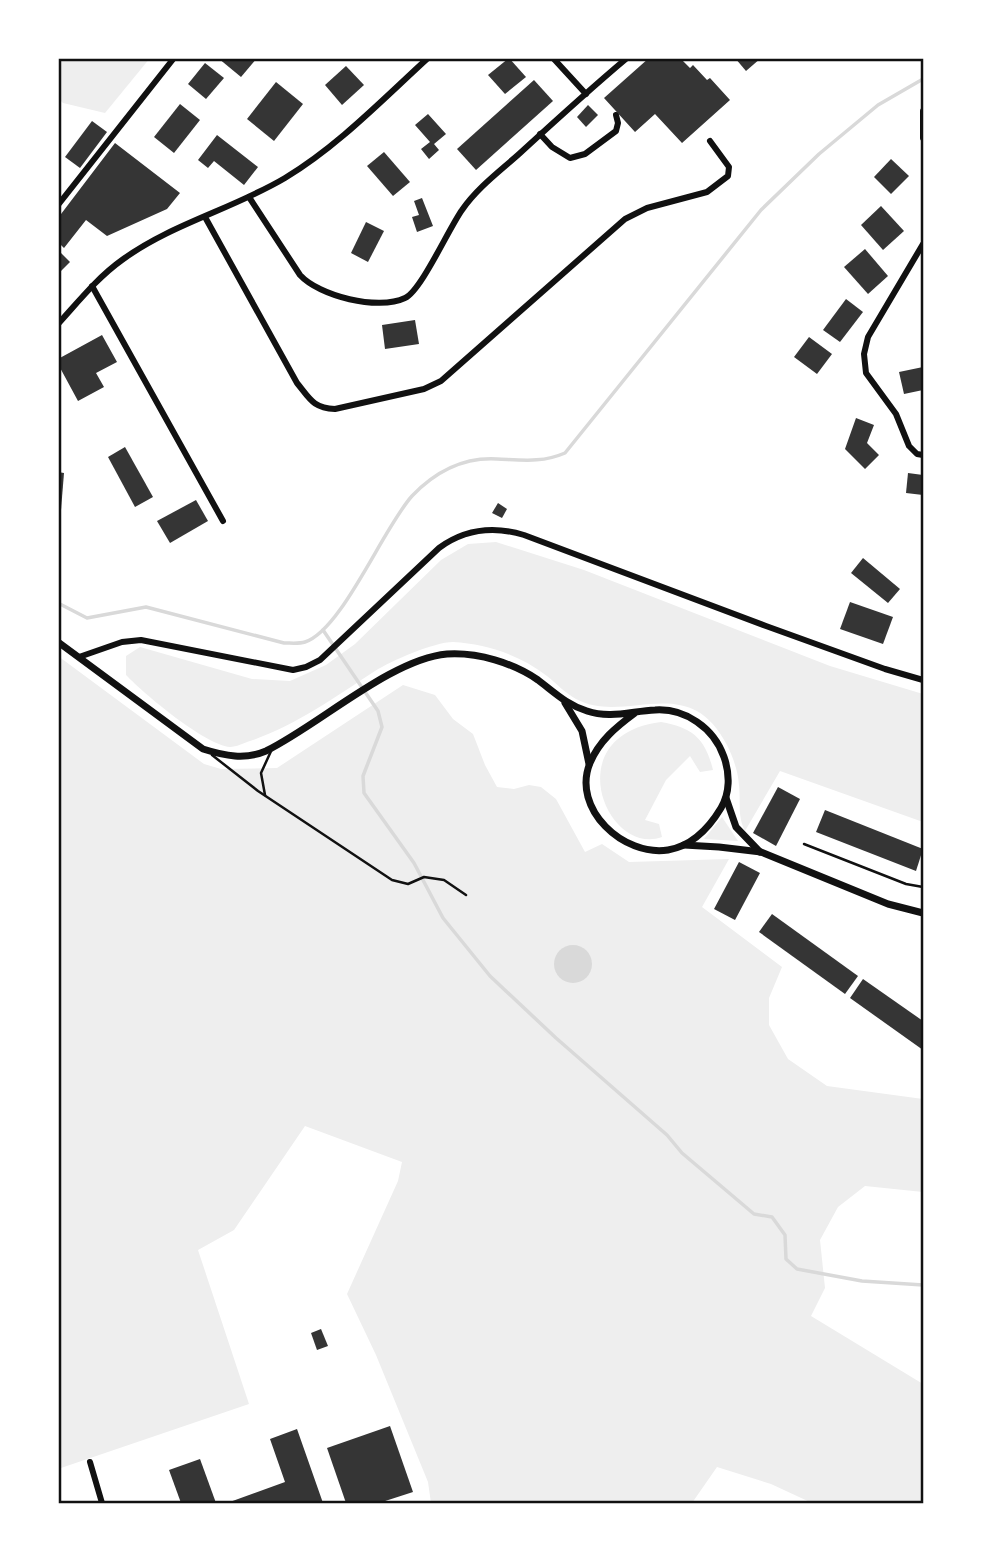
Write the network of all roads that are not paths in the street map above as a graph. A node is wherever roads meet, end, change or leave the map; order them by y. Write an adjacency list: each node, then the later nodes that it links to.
1 (174, 58): 12 (street)
2 (428, 58): 11 (street)
3 (553, 58): 5 (street)
4 (627, 58): 5 (street)
5 (586, 94): 8 (street)
6 (923, 111): 9 (street)
7 (616, 116): 8 (street)
8 (540, 134): 11 (street)
9 (923, 138)
10 (710, 141): 13 (street)
11 (248, 197): 13 (street)
12 (58, 205)
13 (205, 217): 15 (street)
14 (923, 244): 17 (street)
15 (92, 286): 16 (street); 18 (street)
16 (58, 324)
17 (923, 455)
18 (223, 521)
19 (58, 642): 20 (street)
20 (79, 657): 21 (street); 25 (street)
21 (923, 680)
22 (562, 700): 23 (street); 24 (street); 26 (street)
23 (635, 713): 26 (street); 28 (street)
24 (273, 748): 25 (street); 27 (lane)
25 (203, 749): 27 (lane)
26 (589, 764): 30 (street)
27 (265, 796): 33 (lane)
28 (726, 798): 30 (street); 31 (street)
29 (804, 844): 32 (lane)
30 (683, 845): 31 (street)
31 (761, 852): 34 (street)
32 (923, 887)
33 (466, 895)
34 (923, 912)
35 (90, 1462): 36 (street)
36 (102, 1503)

